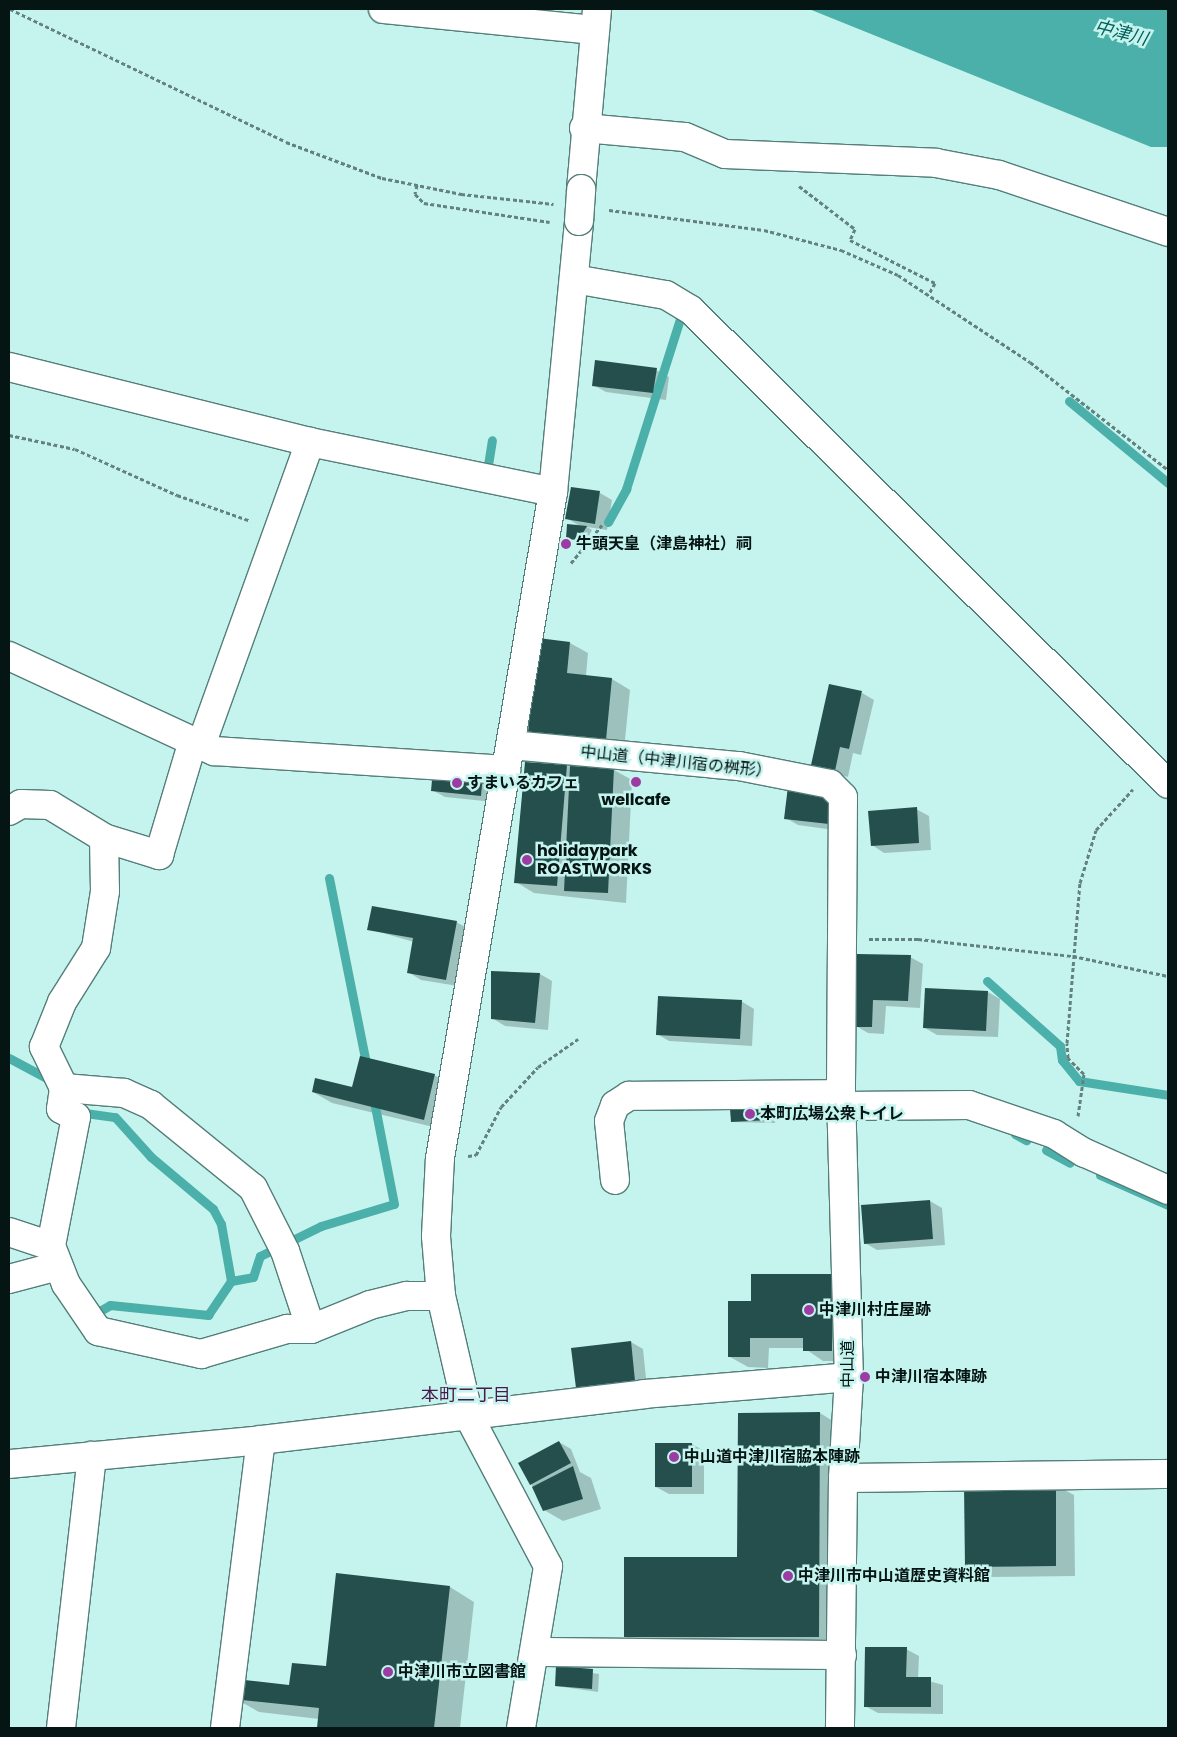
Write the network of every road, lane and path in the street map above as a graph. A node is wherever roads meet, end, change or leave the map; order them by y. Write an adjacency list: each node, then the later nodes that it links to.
1 (383, 9): 2 (street)
2 (596, 19): 3 (street)
3 (584, 128): 4 (street); 8 (street, bridge)
4 (776, 158): 7 (street); 9 (path)
5 (417, 185): 6 (path)
6 (552, 222)
7 (1168, 232)
8 (574, 279): 13 (street); 18 (street)
9 (928, 294)
10 (9, 367): 12 (street)
11 (9, 435): 14 (path)
12 (310, 442): 13 (street); 14 (street)
13 (553, 492): 17 (street)
14 (281, 527): 16 (street)
15 (9, 656): 16 (street, 中山道（中津川宿の桝形）)
16 (197, 743): 17 (street, 中山道（中津川宿の桝形）); 20 (street)
17 (509, 758): 21 (street, 中山道（中津川宿の桝形）); 28 (street)
18 (1160, 776): 22 (path)
19 (9, 811): 20 (street)
20 (104, 838): 26 (street)
21 (843, 939): 22 (path); 27 (street, 中山道)
22 (1073, 956): 23 (path); 25 (path)
23 (1168, 976)
24 (578, 1039): 28 (path)
25 (1084, 1087)
26 (63, 1091): 32 (street); 35 (street)
27 (842, 1100): 29 (street); 30 (street); 36 (street, 中山道)
28 (440, 1158): 34 (street)
29 (615, 1180)
30 (1168, 1190)
31 (9, 1232): 32 (street)
32 (54, 1256): 33 (street); 35 (street)
33 (9, 1279)
34 (441, 1296): 35 (street); 37 (street)
35 (311, 1329)
36 (849, 1377): 37 (street); 42 (street, 中山道)
37 (469, 1417): 38 (street); 43 (street)
38 (262, 1440): 39 (street); 46 (street)
39 (92, 1456): 40 (street); 45 (street)
40 (9, 1464)
41 (1168, 1474): 42 (street)
42 (843, 1478): 44 (street, 中山道)
43 (534, 1652): 44 (street); 47 (street)
44 (842, 1655): 48 (street, 中山道)
45 (61, 1728)
46 (224, 1728)
47 (521, 1728)
48 (840, 1728)

